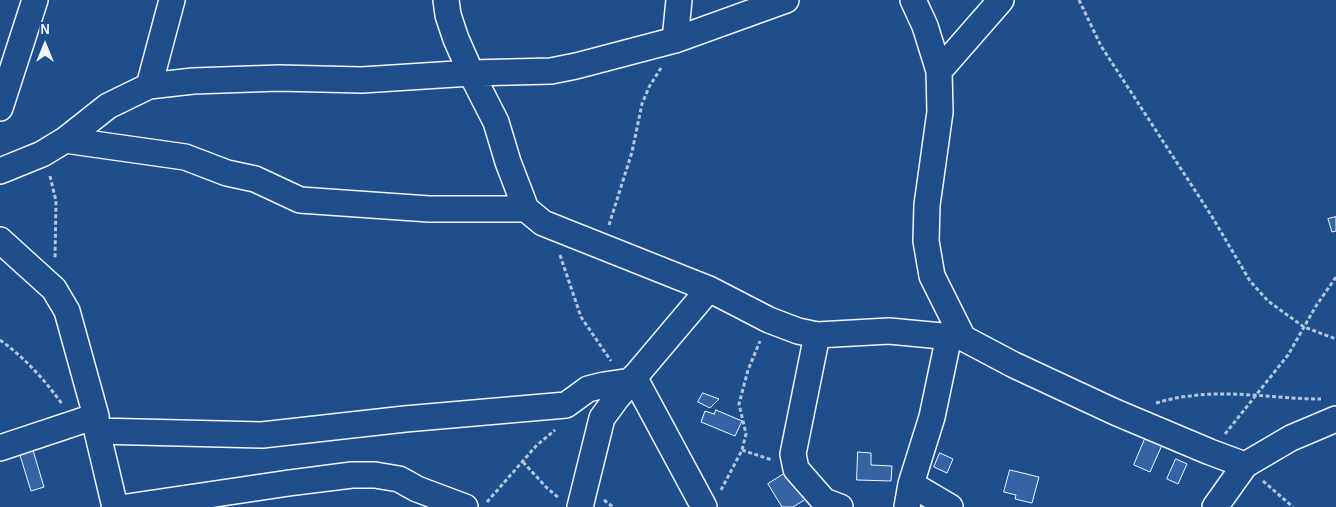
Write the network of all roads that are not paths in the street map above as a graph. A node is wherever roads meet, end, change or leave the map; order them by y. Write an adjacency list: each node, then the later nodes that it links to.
1 (35, 0): 12 (street)
2 (172, 0): 11 (street)
3 (446, 0): 10 (street)
4 (679, 0): 8 (street)
5 (786, 0): 8 (street)
6 (912, 0): 9 (street)
7 (1001, 0): 9 (street)
8 (671, 40): 10 (street)
9 (939, 71): 19 (street)
10 (471, 73): 11 (street); 15 (street)
11 (149, 86): 13 (street)
12 (0, 108)
13 (66, 140): 14 (street); 15 (street)
14 (0, 171)
15 (535, 216): 17 (street)
16 (0, 240): 22 (street)
17 (709, 289): 18 (street); 20 (street)
18 (817, 334): 19 (street); 31 (street)
19 (956, 337): 24 (street); 25 (street)
20 (630, 380): 22 (street); 26 (street); 27 (street)
21 (1332, 409): 24 (street)
22 (89, 423): 23 (street); 28 (street)
23 (0, 448)
24 (1245, 465): 33 (street)
25 (909, 495): 32 (street)
26 (712, 499)
27 (572, 505)
28 (116, 507)
29 (127, 507): 30 (street)
30 (465, 507)
31 (840, 507)
32 (950, 507)
33 (1215, 507)

